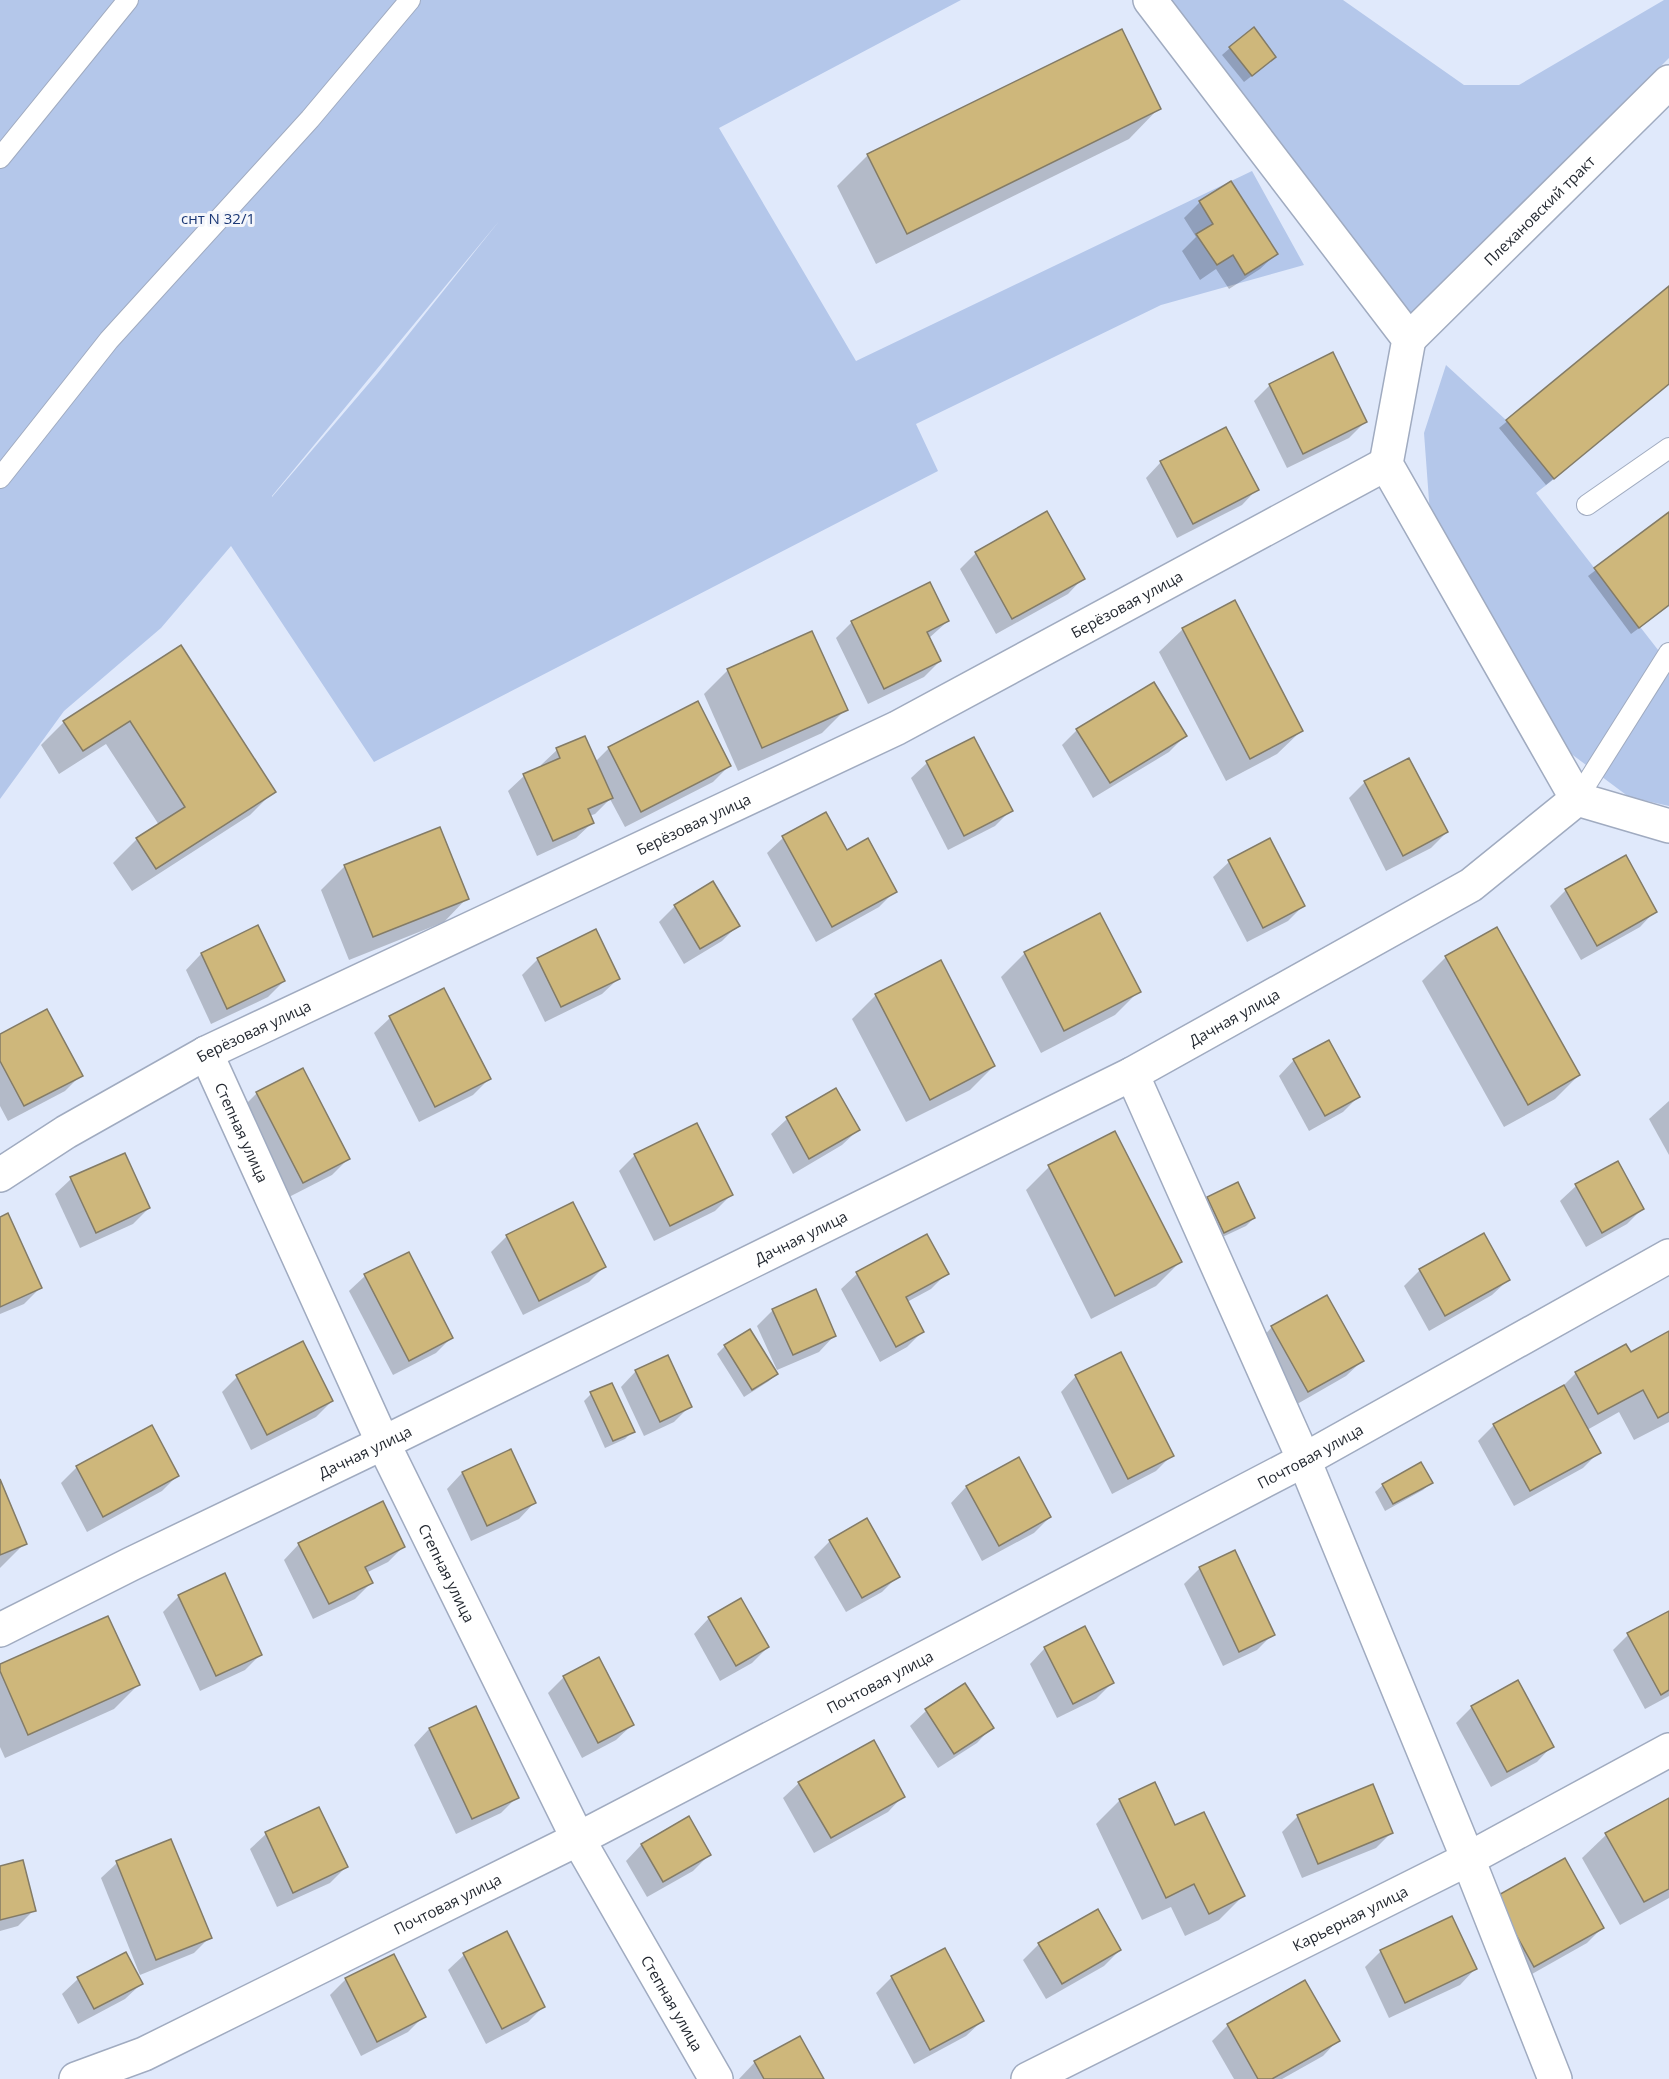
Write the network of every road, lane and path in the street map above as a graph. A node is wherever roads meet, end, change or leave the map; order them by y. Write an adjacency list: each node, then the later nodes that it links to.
1 (128, 0): 5 (lane)
2 (410, 0): 9 (lane)
3 (1150, 0): 6 (street)
4 (1669, 82): 6 (street, Плехановский тракт)
5 (0, 158)
6 (1408, 339): 8 (street)
7 (1669, 448): 10 (lane)
8 (1386, 464): 12 (street); 14 (street, Берёзовая улица)
9 (0, 478)
10 (1587, 506)
11 (1669, 653): 12 (lane)
12 (1576, 799): 13 (street); 15 (street, Дачная улица)
13 (1669, 826)
14 (206, 1053): 16 (street, Берёзовая улица); 18 (street, Степная улица)
15 (1132, 1074): 18 (street, Дачная улица); 19 (street)
16 (0, 1175)
17 (1669, 1256): 19 (street, Почтовая улица)
18 (383, 1443): 20 (street, Дачная улица); 22 (street, Степная улица)
19 (1304, 1460): 22 (street, Почтовая улица); 23 (street)
20 (0, 1630)
21 (1669, 1750): 23 (street, Карьерная улица)
22 (578, 1839): 24 (street, Почтовая улица); 25 (street, Степная улица)
23 (1468, 1859): 26 (street, Карьерная улица); 27 (street)
24 (76, 2079)
25 (716, 2079)
26 (1028, 2079)
27 (1555, 2079)

